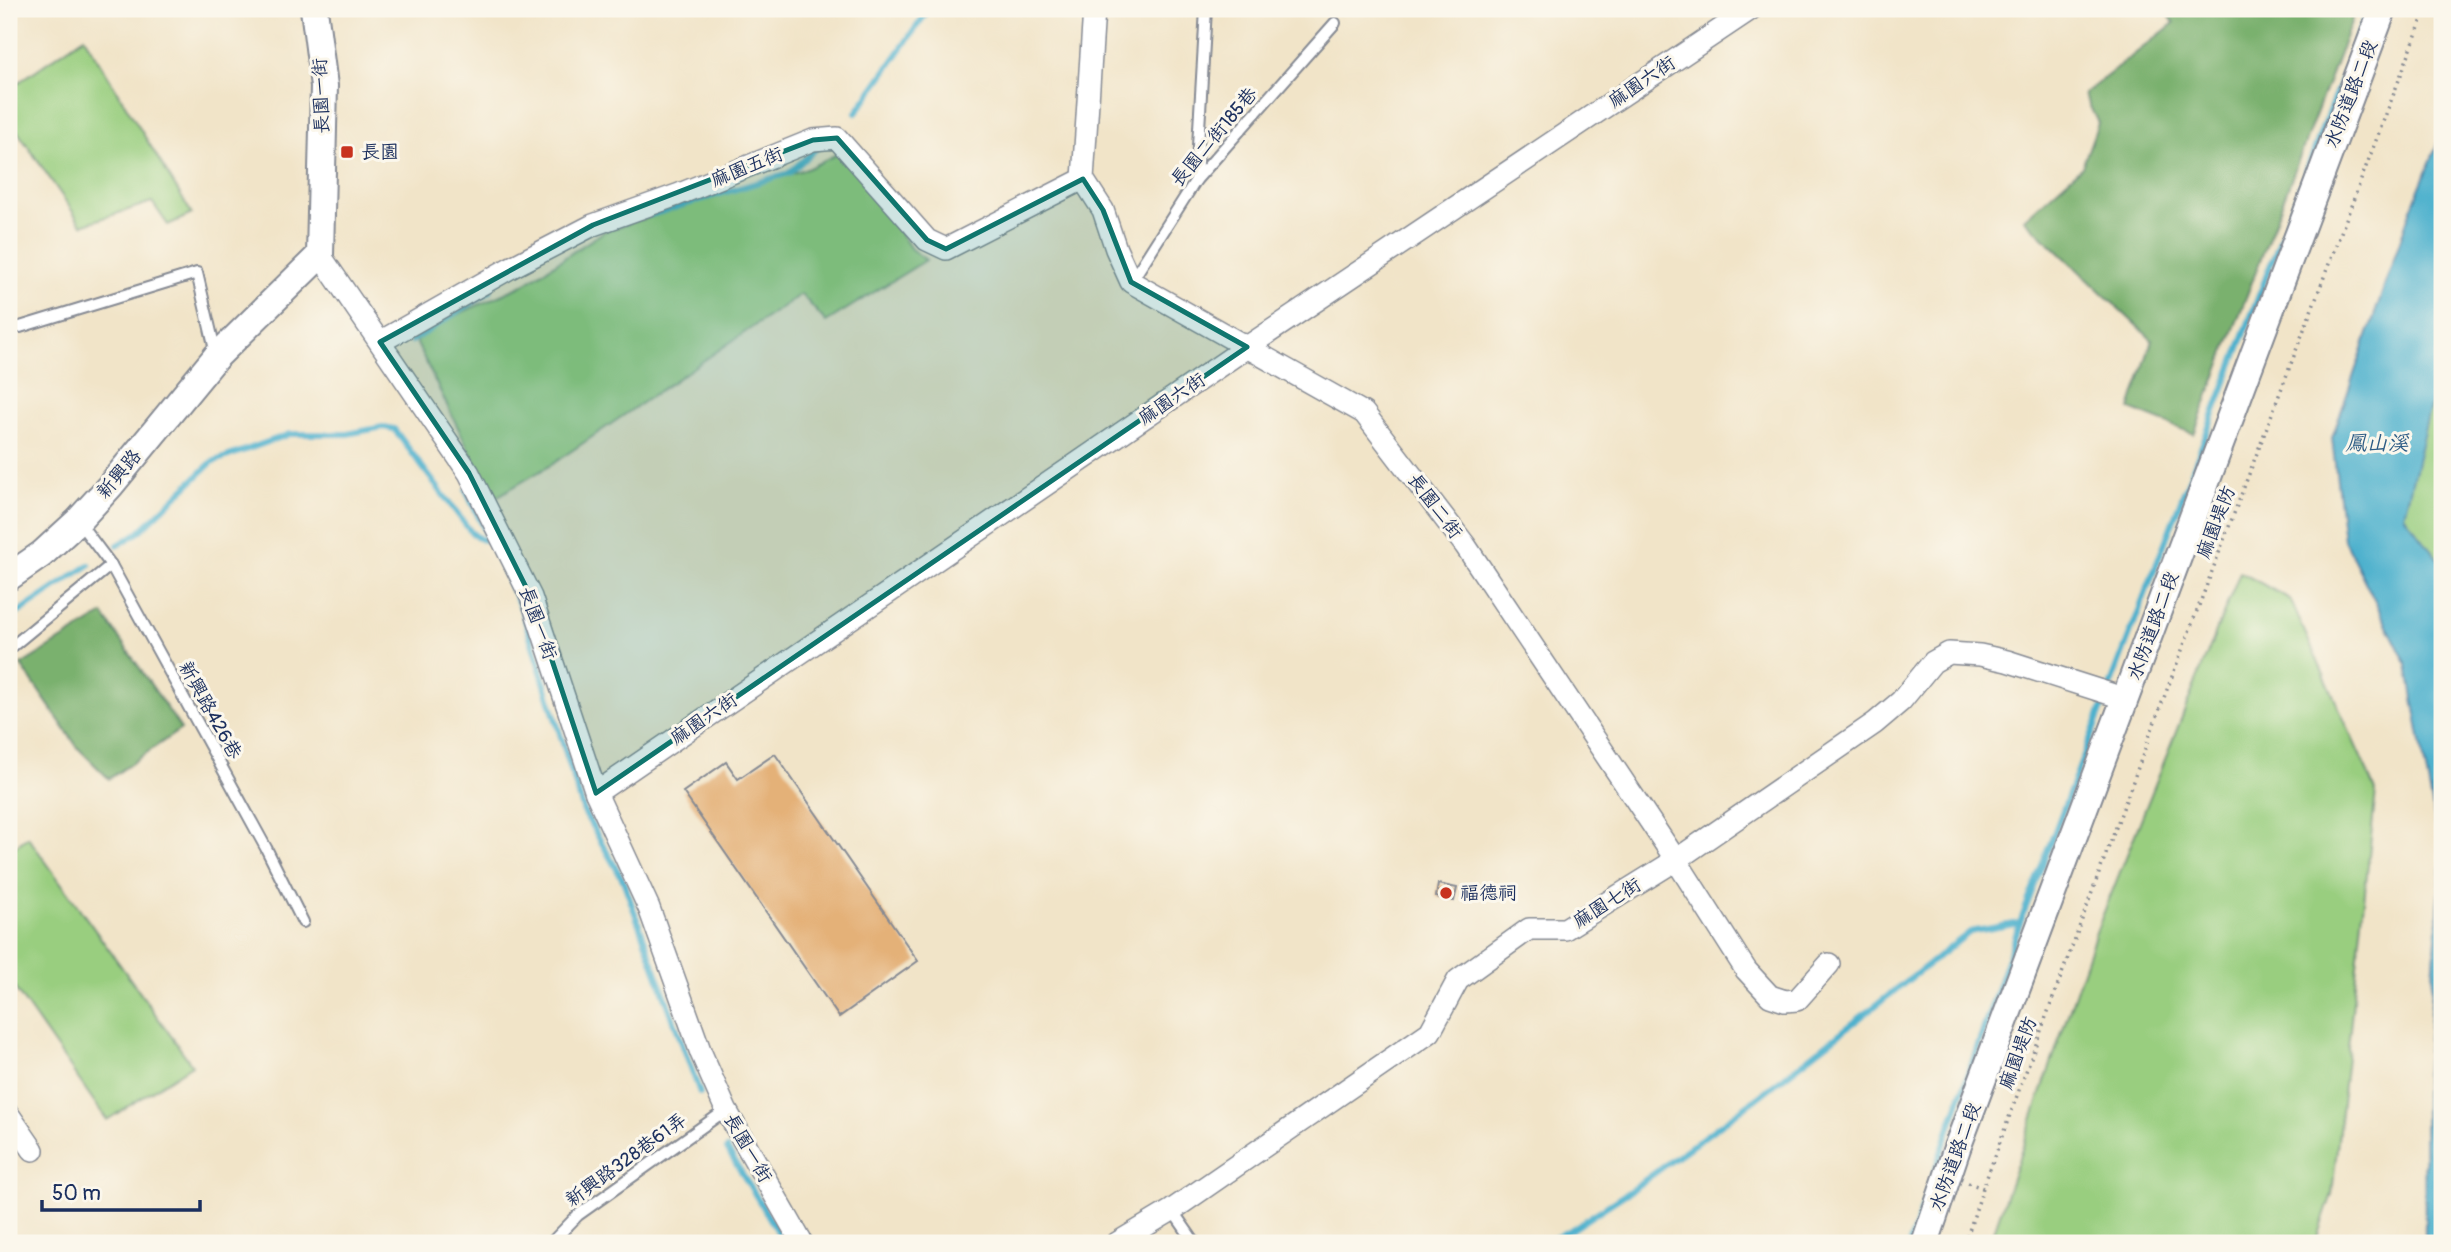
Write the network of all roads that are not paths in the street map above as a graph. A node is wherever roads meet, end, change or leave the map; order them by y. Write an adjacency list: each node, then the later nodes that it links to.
1 (314, 9): 9 (street, 長園一街)
2 (1094, 9): 7 (street)
3 (1206, 9): 8 (lane)
4 (1751, 9): 13 (street, 麻園六街)
5 (2383, 9): 19 (street, 水防道路二段)
6 (1335, 23): 8 (lane, 長園二街185巷)
7 (1083, 178): 10 (street); 12 (street, 麻園五街)
8 (1196, 180): 10 (lane, 長園二街185巷)
9 (320, 255): 12 (street, 長園一街); 14 (street, 新興路)
10 (1131, 282): 13 (street, 長園二街)
11 (20, 327): 14 (lane)
12 (380, 342): 20 (street, 長園一街)
13 (1247, 347): 20 (street, 麻園六街); 21 (street, 長園二街)
14 (216, 357): 15 (street, 新興路)
15 (78, 521): 16 (lane, 新興路426巷); 17 (street, 新興路)
16 (111, 565): 18 (lane); 22 (lane, 新興路426巷)
17 (9, 577)
18 (9, 649)
19 (2126, 699): 21 (street, 麻園七街); 32 (street, 水防道路二段)
20 (596, 793): 24 (street, 長園一街)
21 (1676, 860): 23 (street, 長園二街); 27 (street, 麻園七街)
22 (303, 922)
23 (1829, 964)
24 (726, 1110): 28 (lane, 新興路328巷61弄); 29 (street, 長園一街)
25 (9, 1115): 26 (street)
26 (33, 1150)
27 (1172, 1210): 30 (street, 麻園七街); 31 (lane)
28 (551, 1243)
29 (802, 1243)
30 (1117, 1243)
31 (1195, 1243)
32 (1925, 1243)

